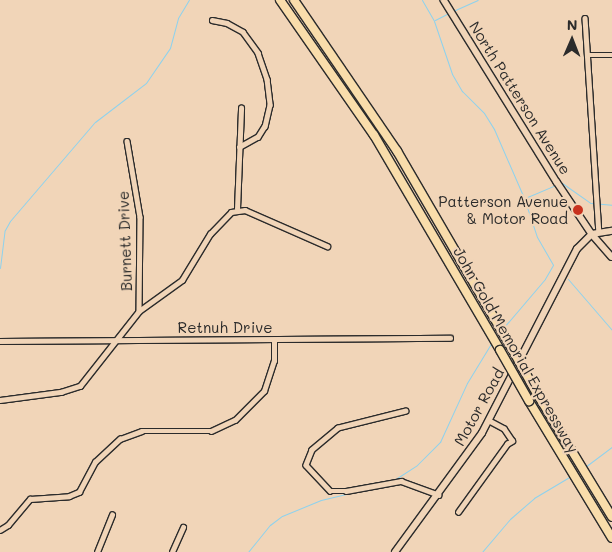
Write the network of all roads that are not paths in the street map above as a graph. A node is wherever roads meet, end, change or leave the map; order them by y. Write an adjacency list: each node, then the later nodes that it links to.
1 (280, 0): 31 (highway, John Gold Memorial Expressway, bridge)
2 (294, 0): 28 (highway, John Gold Memorial Expressway, bridge)
3 (444, 0): 14 (street, North Patterson Avenue)
4 (585, 18): 6 (street)
5 (212, 20): 10 (street)
6 (587, 55): 7 (street); 13 (street)
7 (612, 55)
8 (241, 108): 10 (street)
9 (127, 141): 17 (street, Burnett Drive)
10 (240, 147): 11 (street)
11 (237, 210): 15 (street); 17 (street)
12 (612, 231): 13 (street)
13 (599, 232): 14 (street)
14 (592, 234): 16 (street, North Patterson Avenue); 24 (street, Motor Road)
15 (327, 246)
16 (612, 257)
17 (139, 311): 19 (street)
18 (450, 338): 20 (street, Retnuh Drive)
19 (115, 340): 20 (street, Retnuh Drive); 21 (street, Retnuh Drive); 22 (street)
20 (274, 340): 30 (street)
21 (0, 342)
22 (0, 400)
23 (406, 411): 25 (street)
24 (489, 420): 25 (street, Motor Road); 26 (street)
25 (439, 495): 34 (street, Motor Road)
26 (458, 512)
27 (112, 515): 32 (street)
28 (612, 518)
29 (183, 527): 33 (street)
30 (0, 530)
31 (612, 538)
32 (97, 552)
33 (172, 552)
34 (396, 552)

